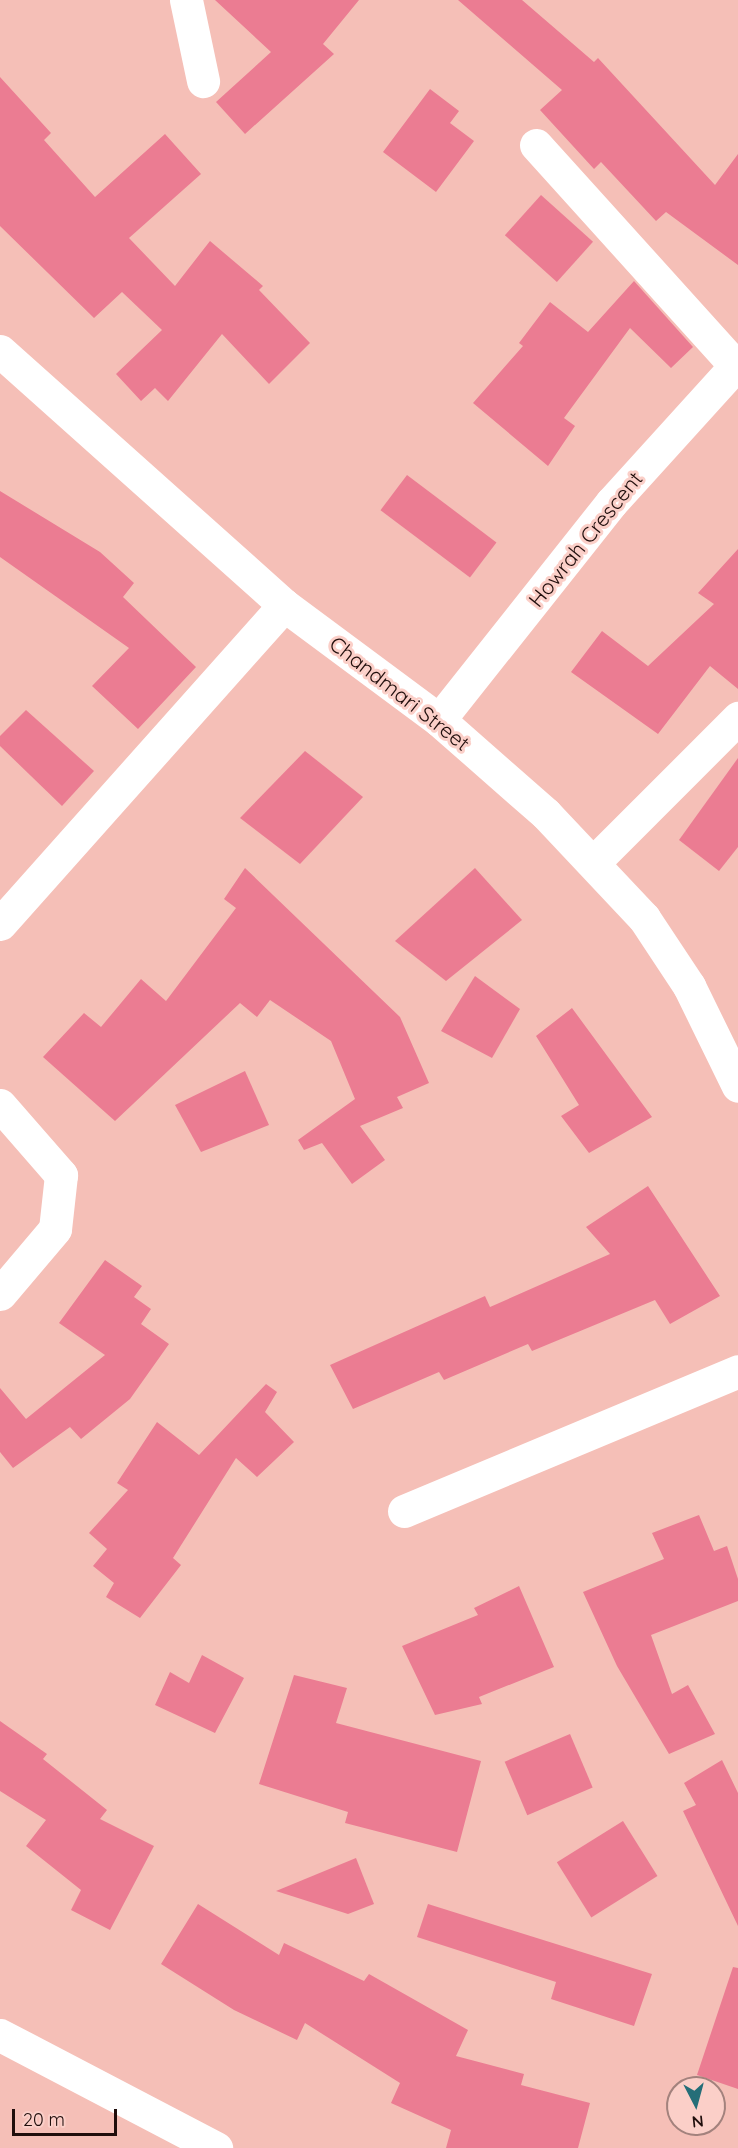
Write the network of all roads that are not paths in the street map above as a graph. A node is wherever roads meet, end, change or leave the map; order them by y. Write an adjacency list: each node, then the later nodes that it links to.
1 (186, 0): 2 (street)
2 (203, 81)
3 (536, 146): 5 (street)
4 (0, 351): 6 (street, Chandmari Street)
5 (737, 364): 8 (street, Howrah Crescent)
6 (284, 605): 8 (street, Chandmari Street); 10 (street)
7 (738, 718): 9 (street)
8 (440, 720): 9 (street, Chandmari Street)
9 (594, 862): 11 (street, Chandmari Street)
10 (0, 924)
11 (738, 1086)
12 (0, 1105): 13 (street)
13 (0, 1294)
14 (738, 1371): 15 (street)
15 (404, 1511)
16 (0, 2035): 17 (street)
17 (216, 2148)

